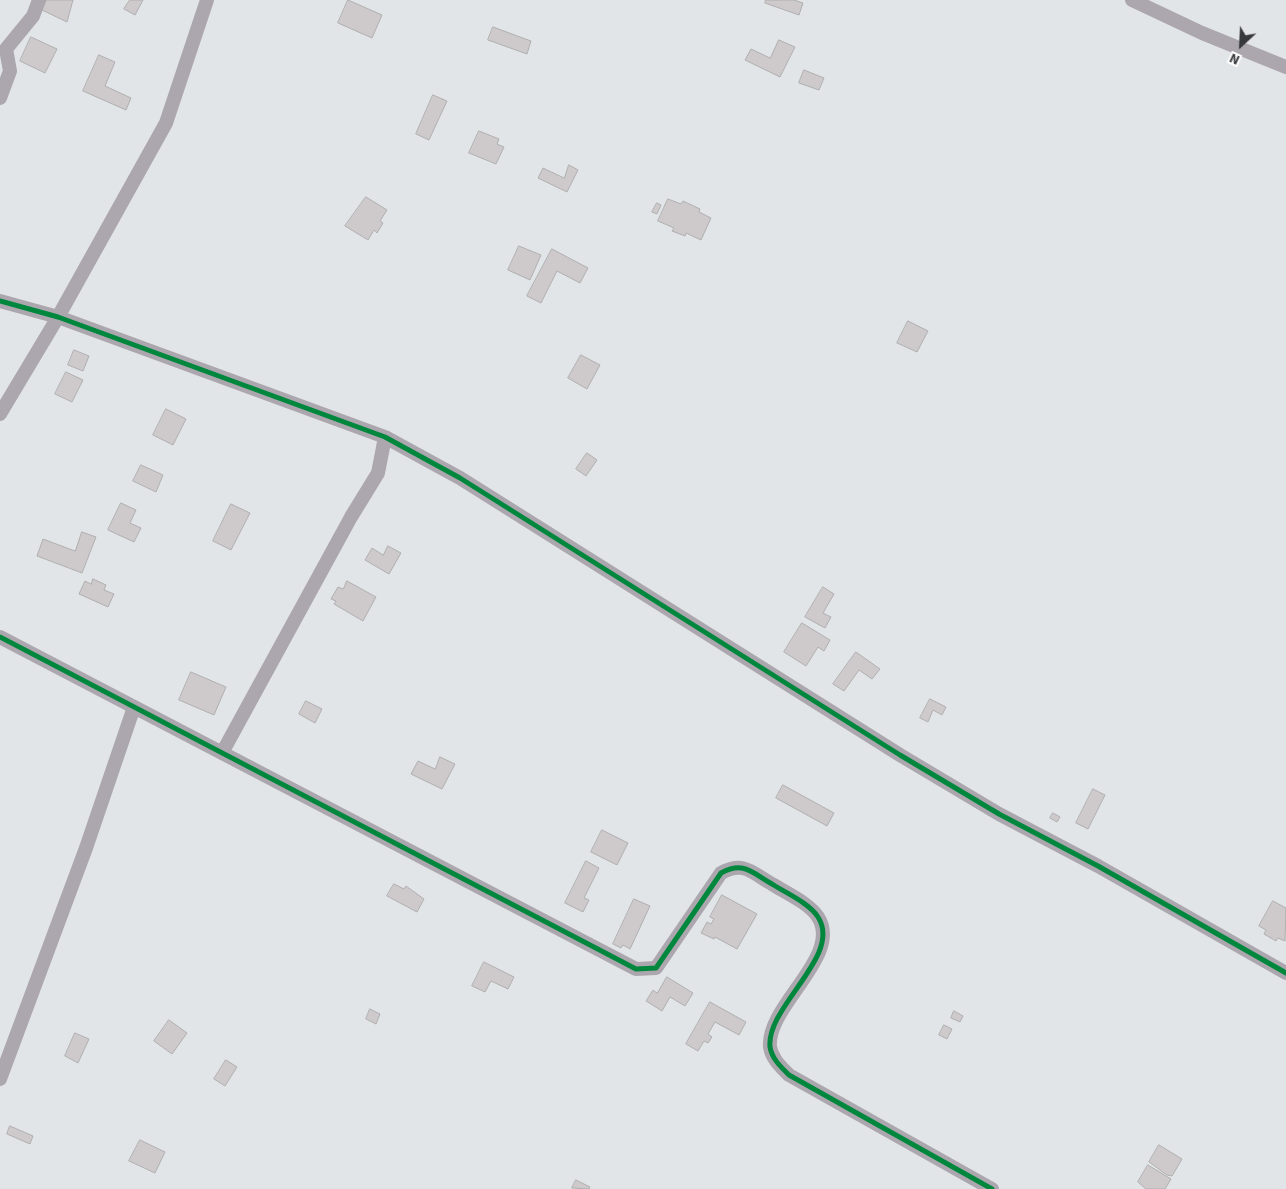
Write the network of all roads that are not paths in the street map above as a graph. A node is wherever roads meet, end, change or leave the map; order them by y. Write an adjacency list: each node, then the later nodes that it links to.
1 (39, 0): 5 (street)
2 (207, 0): 7 (street)
3 (1132, 0): 4 (street)
4 (1286, 67)
5 (0, 98)
6 (0, 300): 7 (street)
7 (58, 317): 8 (street); 9 (street)
8 (0, 414)
9 (386, 437): 12 (street); 13 (street)
10 (0, 637): 11 (street)
11 (134, 707): 12 (street); 14 (street)
12 (222, 753): 15 (street)
13 (1286, 973)
14 (0, 1079)
15 (992, 1189)

